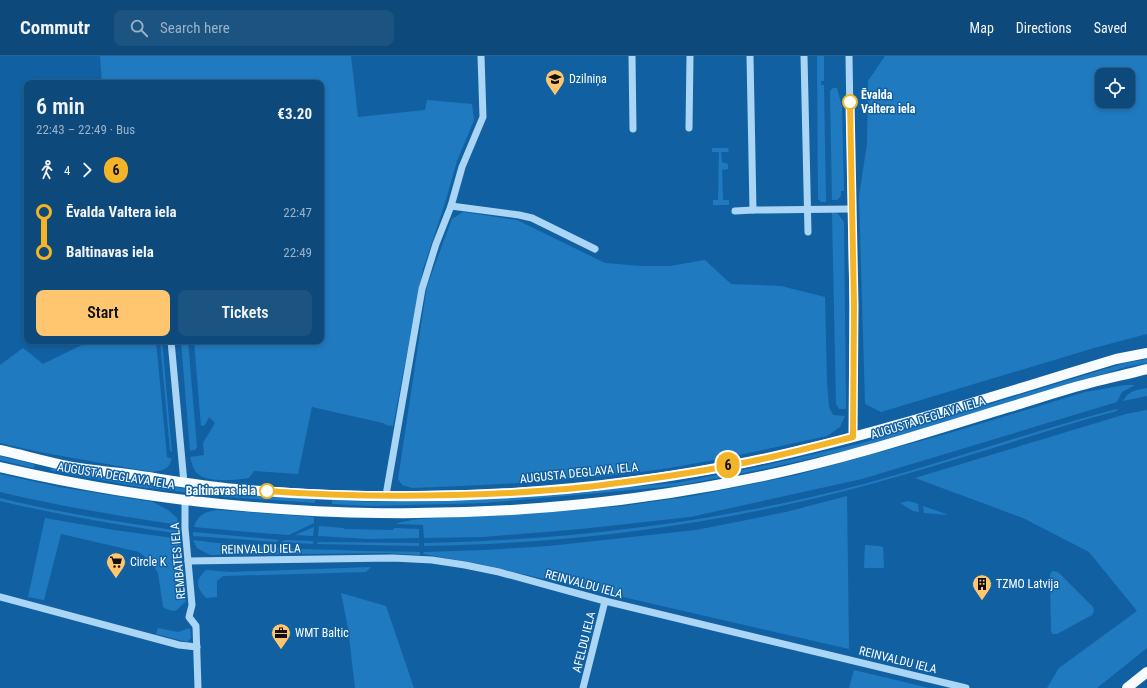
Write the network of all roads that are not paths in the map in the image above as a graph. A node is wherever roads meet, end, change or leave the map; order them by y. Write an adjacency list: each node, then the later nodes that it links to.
1 (482, 56): 9 (street)
2 (632, 56): 8 (street)
3 (690, 56): 7 (street)
4 (750, 56): 11 (street)
5 (804, 56): 12 (street)
6 (849, 56): 10 (street)
7 (689, 128)
8 (633, 129)
9 (451, 206): 15 (street); 25 (street)
10 (851, 209): 12 (street); 19 (street)
11 (753, 210): 12 (street); 13 (street)
12 (807, 210): 14 (street)
13 (735, 211)
14 (808, 232)
15 (596, 249)
16 (170, 344): 24 (street)
17 (1147, 353): 19 (main road, AUGUSTA DEGLAVA IELA)
18 (1147, 369): 26 (main road, AUGUSTA DEGLAVA IELA)
19 (853, 437): 25 (main road, AUGUSTA DEGLAVA IELA)
20 (0, 450): 21 (main road, AUGUSTA DEGLAVA IELA)
21 (45, 460): 23 (main road); 24 (main road, AUGUSTA DEGLAVA IELA)
22 (0, 467): 23 (main road, AUGUSTA DEGLAVA IELA)
23 (41, 477): 26 (main road, AUGUSTA DEGLAVA IELA)
24 (184, 482): 25 (main road, AUGUSTA DEGLAVA IELA)
25 (386, 496)
26 (185, 501): 27 (street, REMBATES IELA)
27 (188, 561): 29 (street, REINVALDU IELA); 30 (street, REMBATES IELA)
28 (0, 597): 30 (street)
29 (606, 601): 33 (street, AFELDU IELA); 34 (street, REINVALDU IELA)
30 (197, 647): 32 (street, REMBATES IELA)
31 (1147, 672): 35 (main road)
32 (198, 688)
33 (583, 688)
34 (966, 688)
35 (1127, 688)

